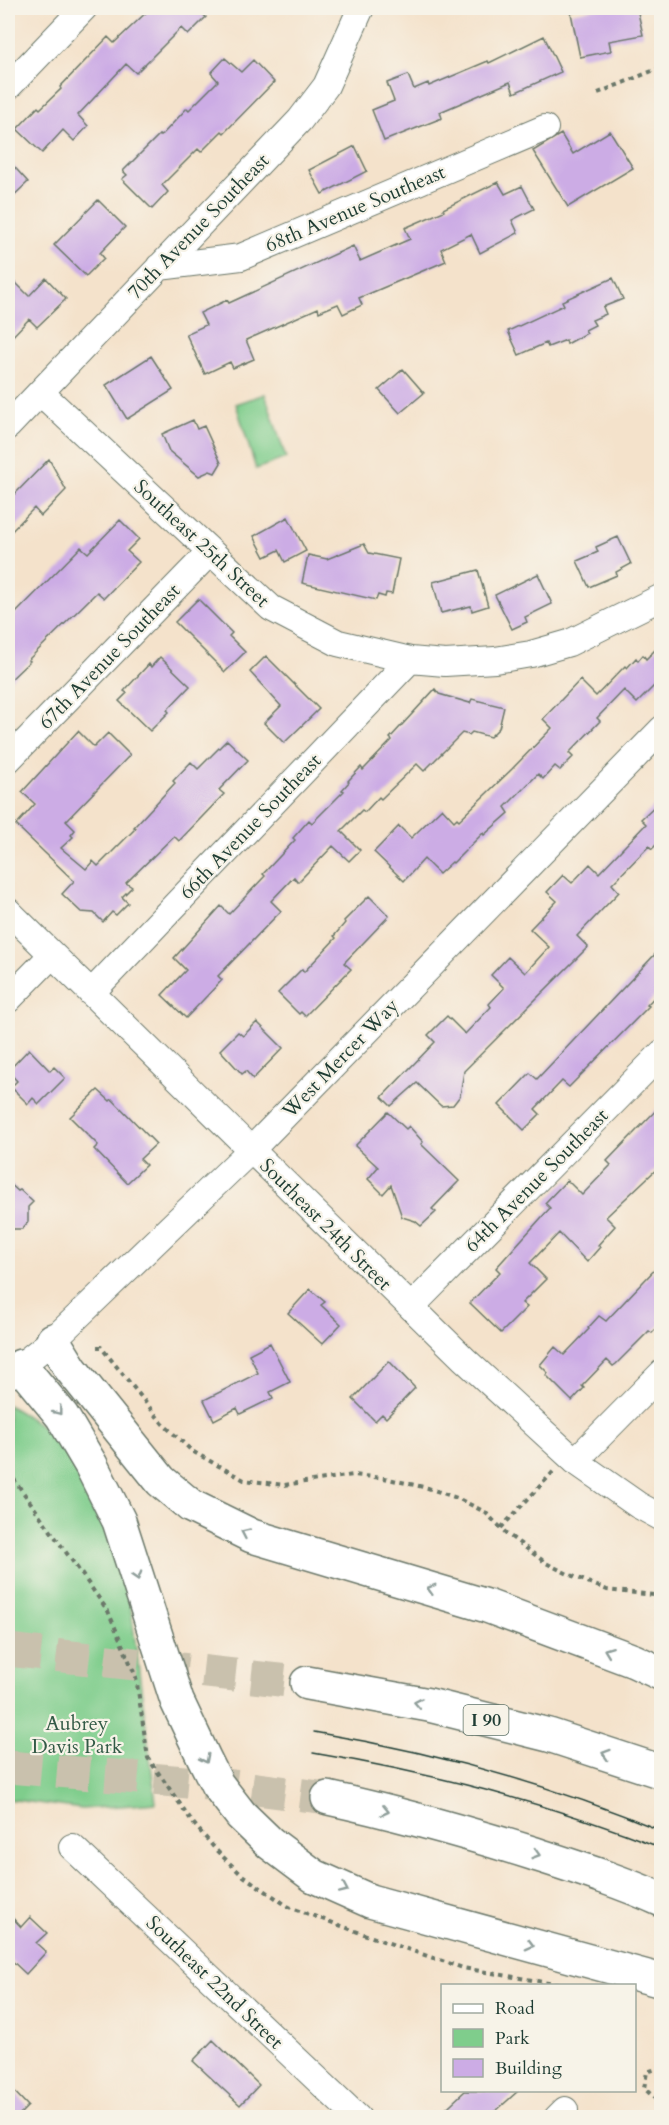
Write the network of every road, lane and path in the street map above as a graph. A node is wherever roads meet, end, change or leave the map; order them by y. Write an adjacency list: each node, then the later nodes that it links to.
1 (84, 8): 4 (street)
2 (361, 8): 7 (street, 70th Avenue Southeast)
3 (662, 67): 5 (path)
4 (8, 87)
5 (598, 93)
6 (545, 128): 7 (street, 68th Avenue Southeast)
7 (159, 267): 8 (street, 70th Avenue Southeast)
8 (41, 393): 9 (street, 70th Avenue Southeast); 10 (street, Southeast 25th Street)
9 (8, 426)
10 (210, 552): 12 (street, Southeast 25th Street); 14 (street, 67th Avenue Southeast)
11 (662, 597): 12 (street, Southeast 25th Street)
12 (410, 660): 17 (street, 66th Avenue Southeast)
13 (662, 729): 20 (street, West Mercer Way)
14 (8, 760)
15 (8, 911): 16 (street, Southeast 24th Street)
16 (52, 955): 17 (street, Southeast 24th Street); 18 (street)
17 (91, 993): 20 (street, Southeast 24th Street)
18 (8, 1000)
19 (662, 1053): 21 (street, 64th Avenue Southeast)
20 (251, 1150): 21 (street, Southeast 24th Street); 22 (street, West Mercer Way)
21 (411, 1307): 26 (street, Southeast 24th Street)
22 (53, 1340): 24 (street, West Mercer Way); 30 (highway, one-way to 22)
23 (96, 1347): 28 (path)
24 (14, 1371): 36 (highway, one-way to 36)
25 (662, 1373): 26 (street)
26 (572, 1458): 27 (street, Southeast 24th Street); 28 (path)
27 (662, 1518)
28 (501, 1528): 29 (path)
29 (662, 1596)
30 (662, 1674)
31 (307, 1683): 32 (highway, I 90, one-way to 31)
32 (662, 1772)
33 (328, 1798): 35 (highway, one-way to 35)
34 (72, 1846): 39 (street, Southeast 22nd Street)
35 (662, 1900)
36 (662, 1981)
37 (662, 2067): 38 (path)
38 (662, 2104)
39 (358, 2118)

